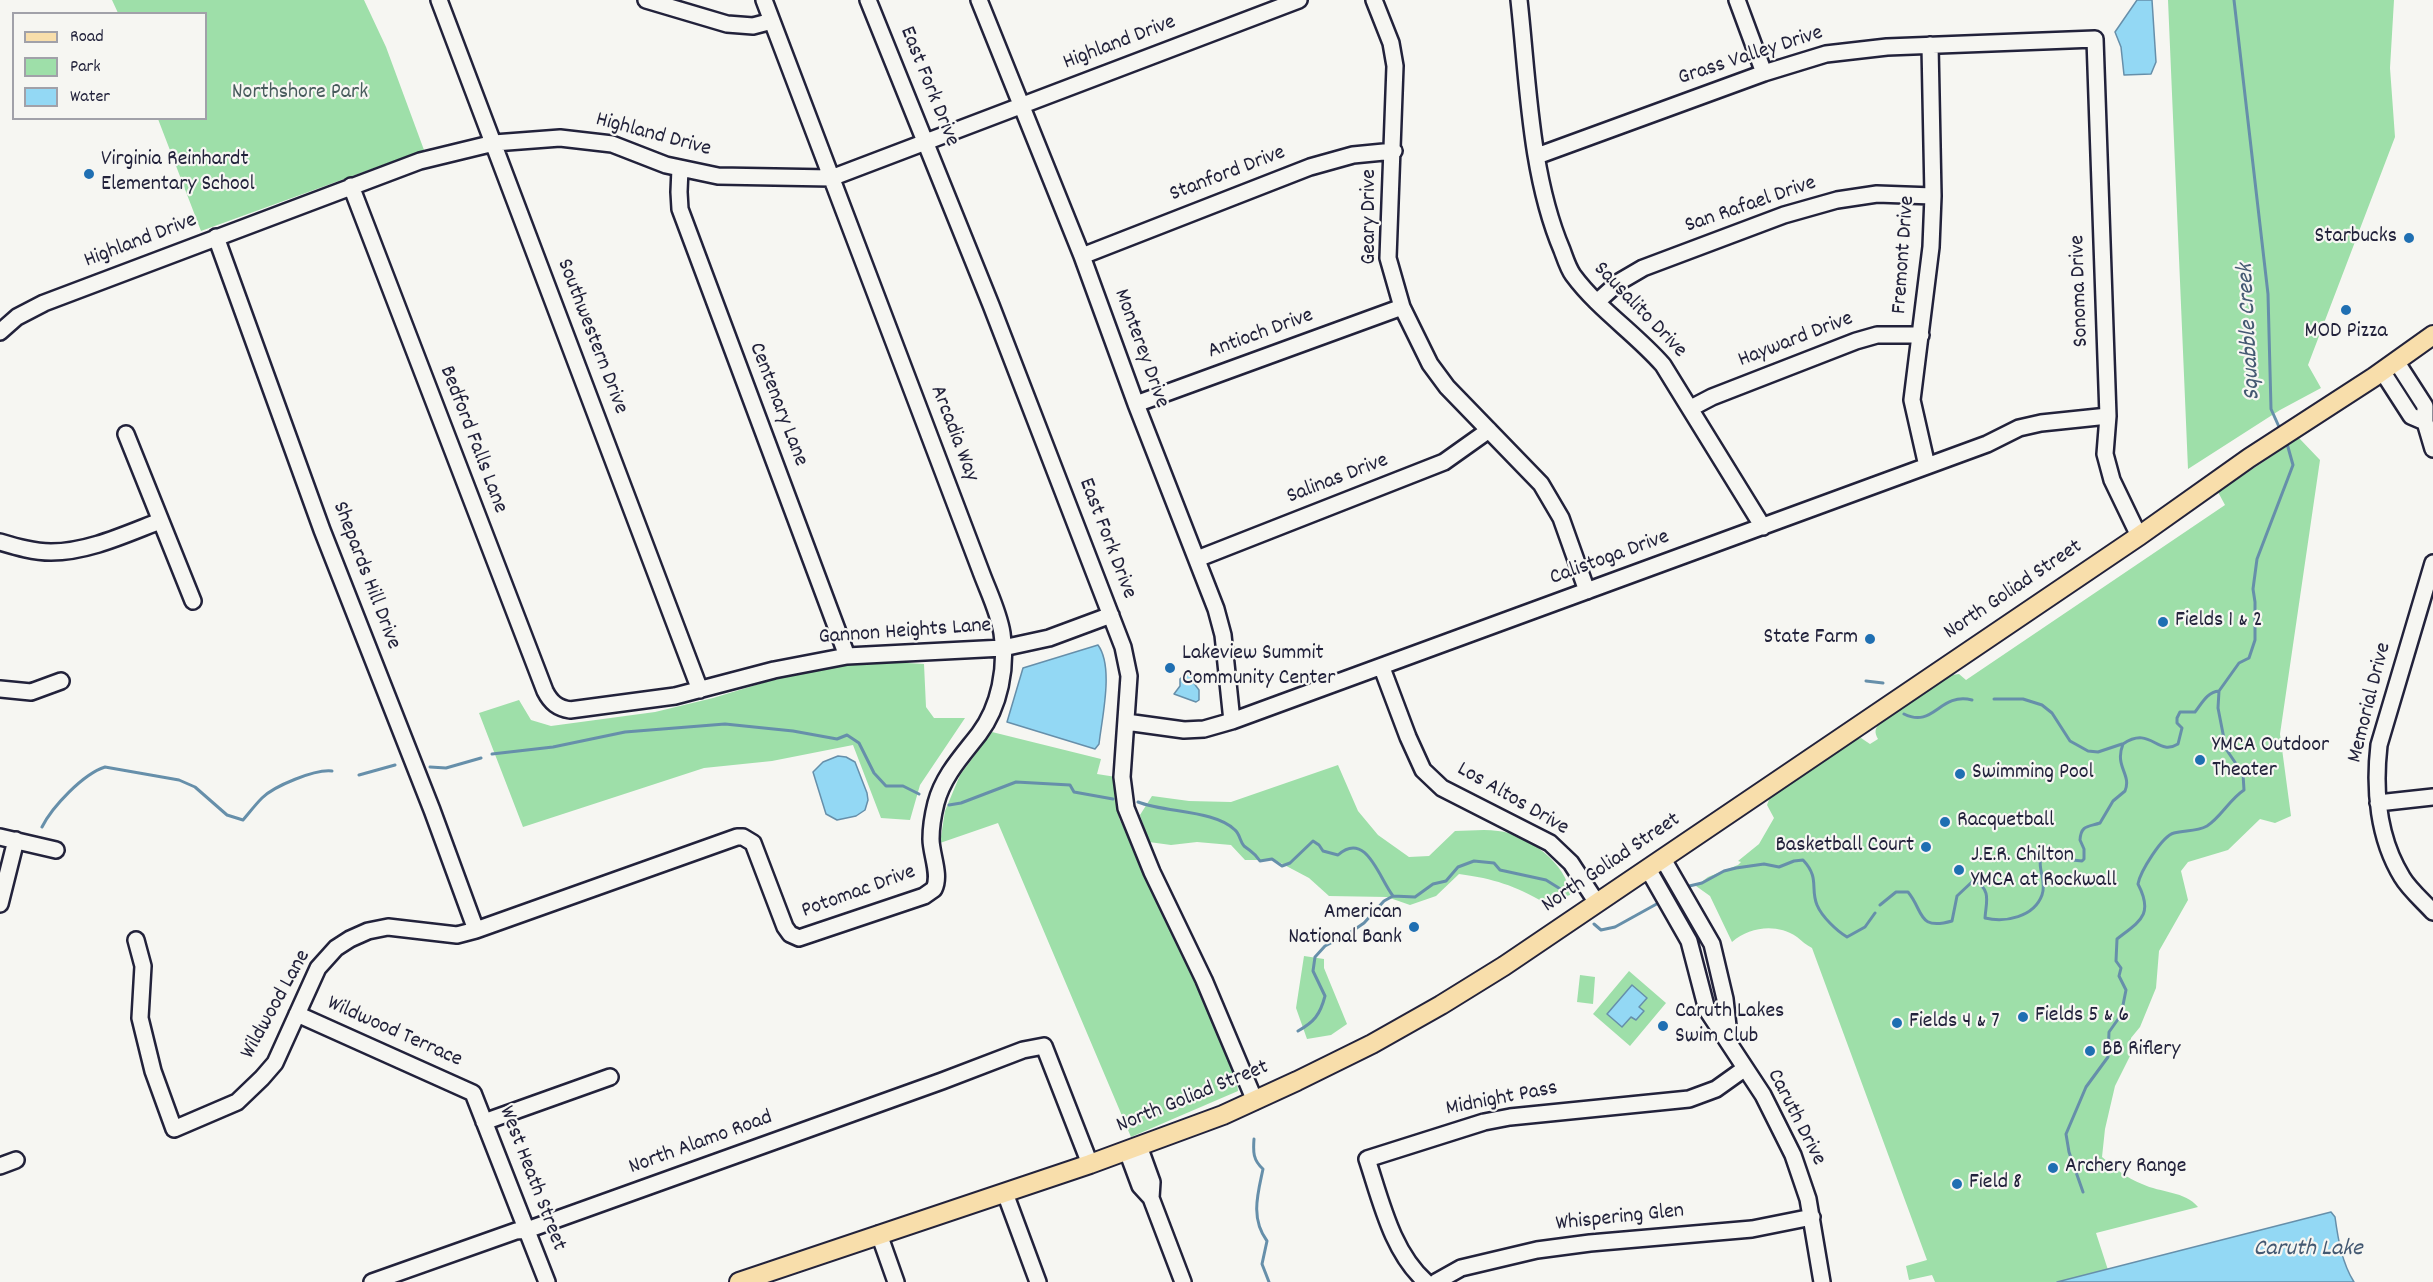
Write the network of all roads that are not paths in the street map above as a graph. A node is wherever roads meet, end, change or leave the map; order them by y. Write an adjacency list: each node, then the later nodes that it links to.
1 (439, 0): 16 (street, Southwestern Drive)
2 (646, 0): 10 (street)
3 (764, 0): 10 (street, Arcadia Way)
4 (868, 0): 15 (street, East Fork Drive)
5 (979, 0): 14 (street, Monterey Drive)
6 (1299, 0): 14 (street, Highland Drive)
7 (1374, 0): 17 (street, Geary Drive)
8 (1519, 0): 18 (street, Sausalito Drive)
9 (1737, 0): 13 (street)
10 (772, 21): 20 (street, Arcadia Way)
11 (2095, 39): 12 (street, Grass Valley Drive); 33 (street, Sonoma Drive)
12 (1930, 45): 13 (street, Grass Valley Drive); 22 (street, Fremont Drive)
13 (1764, 72): 18 (street, Grass Valley Drive)
14 (1021, 106): 15 (street, Highland Drive); 24 (street, Monterey Drive)
15 (926, 142): 20 (street, Highland Drive); 46 (street, East Fork Drive)
16 (494, 143): 19 (street, Highland Drive); 21 (street, Highland Drive); 52 (street, Southwestern Drive)
17 (1394, 152): 24 (street, Stanford Drive); 26 (street, Geary Drive)
18 (1537, 156): 25 (street, Sausalito Drive)
19 (680, 168): 20 (street, Highland Drive); 48 (street, Centenary Lane)
20 (831, 178): 47 (street, Arcadia Way)
21 (351, 186): 23 (street, Highland Drive); 53 (street, Bedford Falls Lane)
22 (1933, 196): 25 (street, San Rafael Drive); 28 (street, Fremont Drive)
23 (216, 237): 27 (street, Highland Drive); 66 (street, Shepards Hill Drive)
24 (1082, 256): 31 (street, Monterey Drive)
25 (1597, 302): 32 (street, Sausalito Drive)
26 (1402, 307): 31 (street, Antioch Drive); 34 (street, Geary Drive)
27 (0, 332)
28 (1921, 334): 32 (street, Hayward Drive); 37 (street, Fremont Drive)
29 (2433, 335): 30 (main road, North Goliad Street)
30 (2389, 366): 36 (street); 40 (main road, North Goliad Street)
31 (1136, 404): 42 (street, Monterey Drive)
32 (1691, 408): 39 (street, Sausalito Drive)
33 (2108, 416): 37 (street, Calistoga Drive); 40 (street, Sonoma Drive)
34 (1490, 430): 42 (street, Salinas Drive); 44 (street, Geary Drive)
35 (126, 434): 38 (street)
36 (2433, 449)
37 (1927, 466): 39 (street, Calistoga Drive)
38 (160, 521): 41 (street); 45 (street)
39 (1764, 527): 44 (street, Calistoga Drive)
40 (2139, 536): 61 (main road, North Goliad Street)
41 (0, 542)
42 (1197, 559): 55 (street, Monterey Drive)
43 (2433, 563): 57 (street, Memorial Drive)
44 (1587, 591): 49 (street, Calistoga Drive)
45 (193, 601)
46 (1112, 615): 47 (street, Gannon Heights Lane); 54 (street, East Fork Drive)
47 (1003, 648): 48 (street, Gannon Heights Lane); 62 (street, Arcadia Way)
48 (847, 656): 52 (street, Gannon Heights Lane)
49 (1383, 668): 55 (street, Calistoga Drive); 63 (street, Los Altos Drive)
50 (61, 681): 51 (street)
51 (0, 689)
52 (700, 690): 53 (street, Gannon Heights Lane)
53 (558, 706)
54 (1126, 722): 55 (street, Calistoga Drive); 74 (street, East Fork Drive)
55 (1232, 722)
56 (2433, 797): 57 (street)
57 (2378, 803): 65 (street, Memorial Drive)
58 (0, 837): 59 (street)
59 (16, 840): 60 (street); 64 (street)
60 (56, 850)
61 (1656, 864): 63 (main road, North Goliad Street); 70 (street, Caruth Drive); 70 (street, Caruth Drive)
62 (937, 884): 67 (street, Potomac Drive)
63 (1597, 903): 74 (main road, North Goliad Street)
64 (0, 904)
65 (2433, 912)
66 (476, 930): 67 (street, Wildwood Lane); 69 (street, Wildwood Lane)
67 (794, 937)
68 (136, 940): 69 (street, Wildwood Lane)
69 (297, 1014): 73 (street, Wildwood Terrace)
70 (1731, 1050): 71 (street, Caruth Drive)
71 (1744, 1069): 81 (street, Caruth Drive); 90 (street, Midnight Pass)
72 (610, 1077): 75 (street)
73 (473, 1093): 75 (street, West Heath Street)
74 (1255, 1101): 76 (main road, North Goliad Street)
75 (484, 1122): 82 (street, West Heath Street)
76 (1133, 1148): 78 (main road, North Goliad Street); 89 (street)
77 (16, 1160): 79 (street)
78 (1090, 1164): 80 (main road, North Goliad Street); 82 (street, North Alamo Road)
79 (0, 1166)
80 (1005, 1193): 83 (main road, North Goliad Street); 88 (street)
81 (1812, 1217): 91 (street, Whispering Glen); 92 (street, Caruth Drive)
82 (527, 1230): 84 (street, North Alamo Road); 85 (street, West Heath Street)
83 (879, 1234): 86 (main road, North Goliad Street); 87 (street)
84 (372, 1282)
85 (547, 1282)
86 (739, 1282)
87 (896, 1282)
88 (1038, 1282)
89 (1183, 1282)
90 (1426, 1282)
91 (1436, 1282)
92 (1822, 1282)

